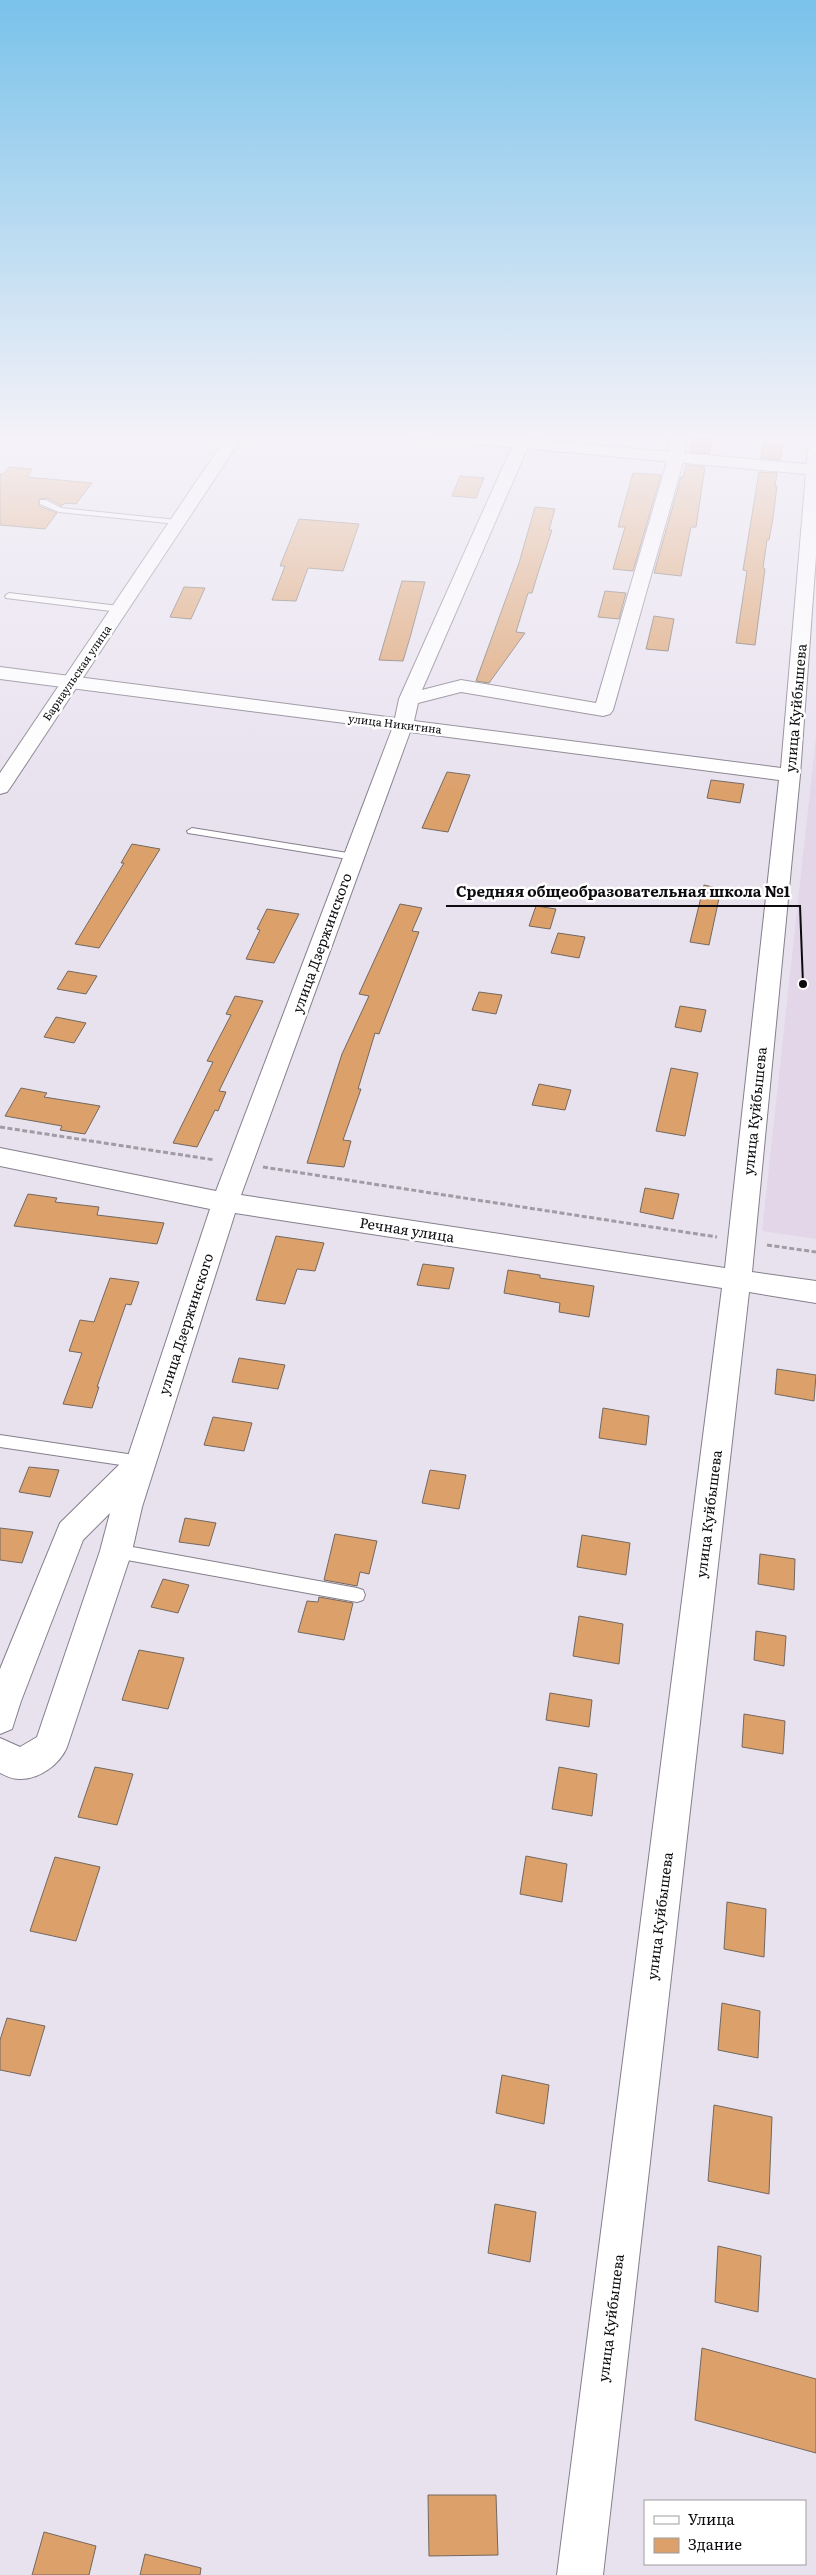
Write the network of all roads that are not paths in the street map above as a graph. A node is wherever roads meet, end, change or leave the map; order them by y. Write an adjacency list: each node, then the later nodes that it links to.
1 (157, 553): 6 (street, Барнаульская улица)
2 (473, 553): 9 (street, улица Дзержинского)
3 (648, 553): 9 (street, улица Никитина)
4 (809, 553): 11 (street, улица Куйбышева)
5 (9, 596): 6 (lane)
6 (119, 609): 8 (street, Барнаульская улица)
7 (0, 673): 8 (street, улица Никитина)
8 (70, 682): 10 (street, улица Никитина); 12 (street, Барнаульская улица)
9 (409, 699): 10 (street, улица Дзержинского)
10 (404, 725): 11 (street, улица Никитина); 14 (street, улица Дзержинского)
11 (790, 775): 17 (street, улица Куйбышева)
12 (0, 788)
13 (192, 831): 14 (lane)
14 (354, 857): 16 (street, улица Дзержинского)
15 (0, 1157): 16 (street, Речная улица)
16 (225, 1202): 17 (street, Речная улица); 20 (street, улица Дзержинского)
17 (737, 1280): 18 (street, Речная улица); 25 (street, улица Куйбышева)
18 (816, 1292)
19 (0, 1441): 20 (lane)
20 (142, 1463): 21 (street, улица Дзержинского); 23 (street, улица Дзержинского)
21 (116, 1551): 22 (lane); 24 (street, улица Дзержинского)
22 (357, 1595)
23 (0, 1718)
24 (0, 1754)
25 (580, 2575)

